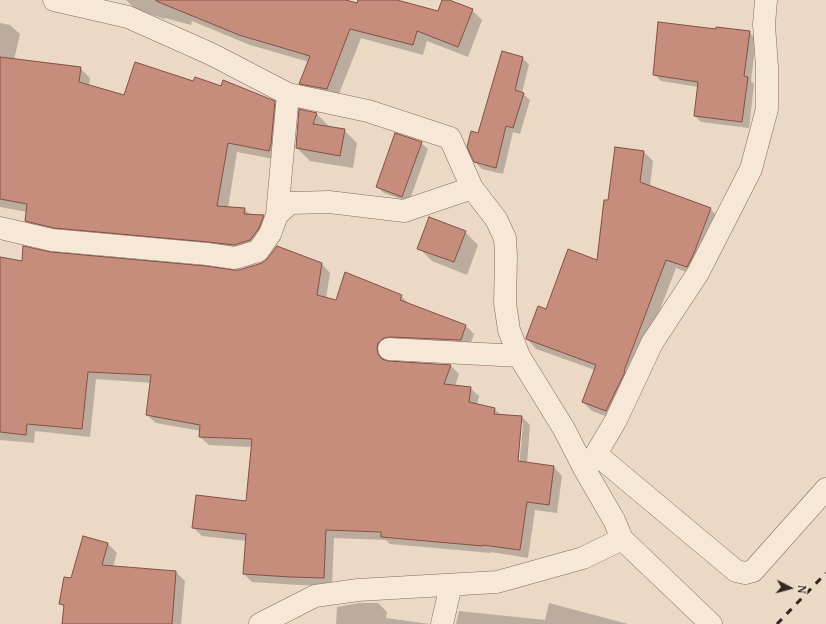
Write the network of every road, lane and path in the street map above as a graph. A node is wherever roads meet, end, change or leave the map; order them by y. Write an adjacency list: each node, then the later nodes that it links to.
1 (54, 0): 3 (street)
2 (766, 0): 9 (street)
3 (288, 94): 4 (street); 5 (street)
4 (472, 188): 5 (street); 8 (street)
5 (277, 215): 6 (street)
6 (0, 228)
7 (389, 349): 8 (street)
8 (519, 356): 9 (street)
9 (590, 462): 10 (street); 11 (street)
10 (826, 489)
11 (622, 539): 12 (street); 15 (street)
12 (451, 585): 13 (street); 14 (street)
13 (260, 624)
14 (442, 624)
15 (711, 624)

